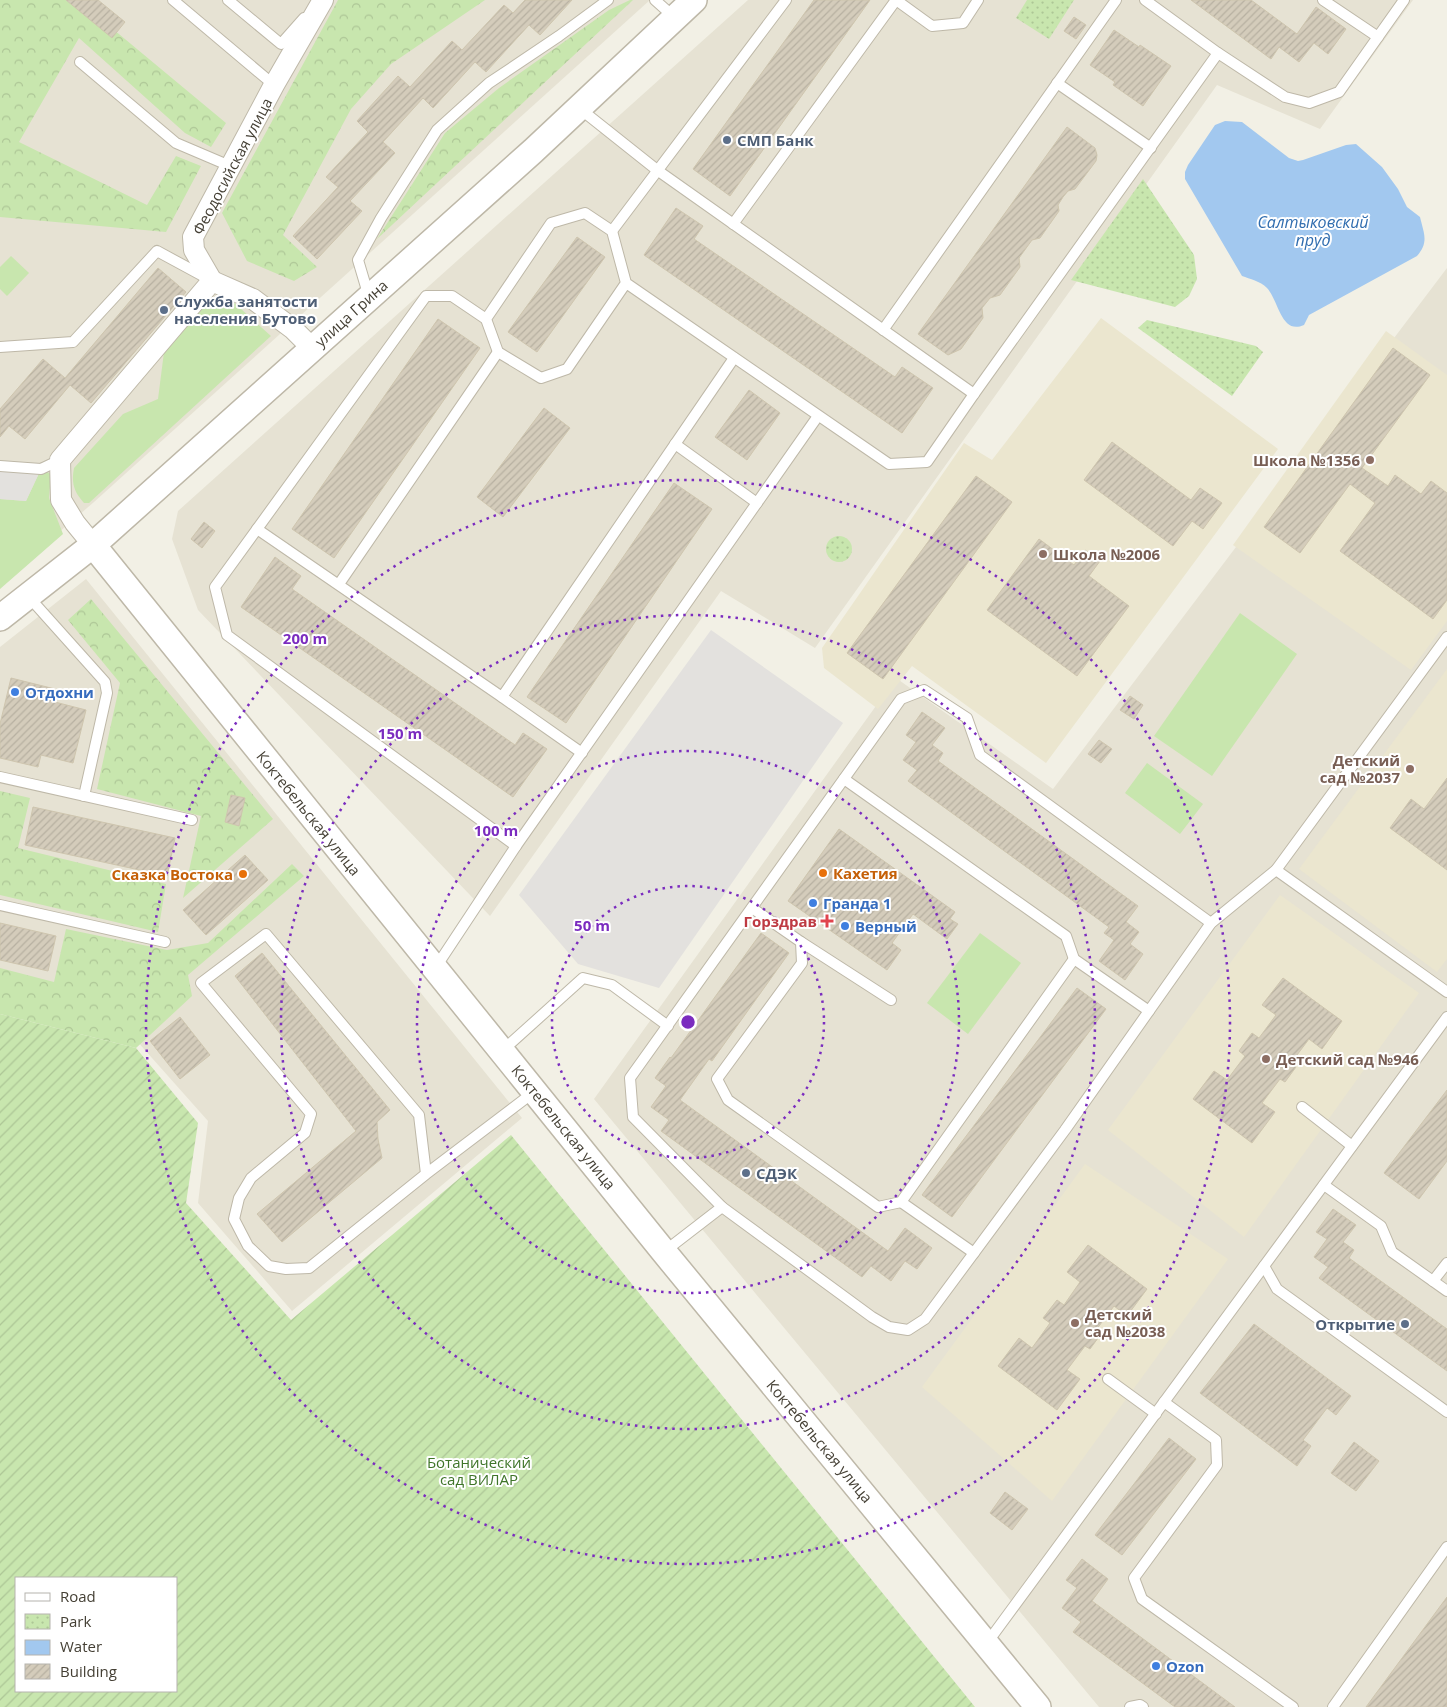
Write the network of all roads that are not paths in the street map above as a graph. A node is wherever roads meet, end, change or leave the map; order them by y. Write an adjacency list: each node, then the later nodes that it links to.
1 (173, 0): 20 (lane)
2 (228, 0): 3 (lane)
3 (319, 0)
4 (323, 0): 20 (street, Феодосийская улица)
5 (608, 0): 29 (lane)
6 (655, 0): 15 (lane)
7 (694, 0): 15 (street, улица Грина)
8 (786, 0): 24 (lane)
9 (896, 0): 10 (lane); 25 (lane)
10 (978, 0)
11 (1116, 0): 19 (lane)
12 (1145, 0): 17 (lane)
13 (1323, 0): 16 (lane)
14 (1404, 0): 16 (lane)
15 (675, 18): 21 (street, улица Грина)
16 (1378, 37): 17 (lane)
17 (1218, 53): 22 (lane)
18 (80, 62): 23 (lane)
19 (1057, 83): 22 (lane); 31 (lane)
20 (274, 85): 23 (street, Феодосийская улица)
21 (578, 108): 24 (lane); 29 (street, улица Грина)
22 (1151, 148): 36 (lane)
23 (230, 166): 27 (street, Феодосийская улица)
24 (656, 170): 25 (lane); 26 (lane)
25 (733, 224): 31 (lane)
26 (612, 231): 28 (lane); 30 (lane)
27 (212, 281): 32 (lane); 33 (street); 39 (street)
28 (626, 283): 34 (lane); 35 (lane)
29 (369, 297): 33 (street, улица Грина)
30 (486, 319): 34 (lane); 42 (lane)
31 (883, 330): 36 (lane)
32 (0, 347)
33 (312, 348): 43 (street, улица Грина)
34 (498, 352): 44 (lane)
35 (734, 358): 37 (lane); 38 (lane)
36 (974, 394): 37 (lane)
37 (818, 416): 41 (lane)
38 (675, 444): 41 (lane); 48 (lane)
39 (60, 460): 40 (lane); 43 (street)
40 (0, 466)
41 (757, 503): 49 (lane)
42 (257, 529): 44 (lane); 54 (lane)
43 (93, 545): 45 (street, улица Грина); 62 (street, Коктебельская улица)
44 (339, 584): 48 (lane)
45 (28, 596): 46 (street, улица Грина); 52 (lane)
46 (0, 618)
47 (1447, 637): 55 (lane)
48 (502, 697): 49 (lane)
49 (582, 753): 54 (lane)
50 (0, 777): 52 (lane)
51 (844, 779): 57 (lane); 58 (lane); 61 (lane)
52 (84, 796): 53 (lane)
53 (192, 820)
54 (516, 846): 62 (lane)
55 (1276, 870): 58 (lane); 63 (lane)
56 (0, 905): 59 (lane)
57 (752, 908): 60 (lane); 67 (lane)
58 (1211, 923): 65 (lane)
59 (165, 942)
60 (801, 942): 64 (lane); 74 (lane)
61 (1074, 960): 65 (lane); 74 (lane)
62 (435, 968): 68 (street, Коктебельская улица)
63 (1447, 992)
64 (892, 1000)
65 (1149, 1010): 77 (lane)
66 (1447, 1017): 71 (lane)
67 (668, 1026): 68 (lane); 75 (lane)
68 (502, 1051): 69 (street, Коктебельская улица)
69 (535, 1092): 72 (lane); 76 (street, Коктебельская улица)
70 (1302, 1107): 71 (lane)
71 (1352, 1146): 73 (lane)
72 (426, 1174): 72 (lane)
73 (1324, 1185): 79 (lane); 80 (lane)
74 (901, 1202): 77 (lane)
75 (722, 1207): 76 (lane); 77 (lane)
76 (664, 1252): 87 (street, Коктебельская улица)
77 (974, 1253)
78 (1447, 1263): 80 (lane)
79 (1264, 1266): 83 (lane); 84 (lane)
80 (1433, 1281): 81 (lane)
81 (1447, 1291)
82 (1108, 1379): 85 (lane)
83 (1164, 1402): 85 (lane); 91 (lane)
84 (1447, 1412)
85 (1156, 1414): 87 (lane)
86 (1447, 1547): 92 (lane)
87 (987, 1643): 88 (street, Коктебельская улица)
88 (1038, 1707)
89 (1130, 1707): 90 (lane)
90 (1143, 1707)
91 (1293, 1707)
92 (1333, 1707)

